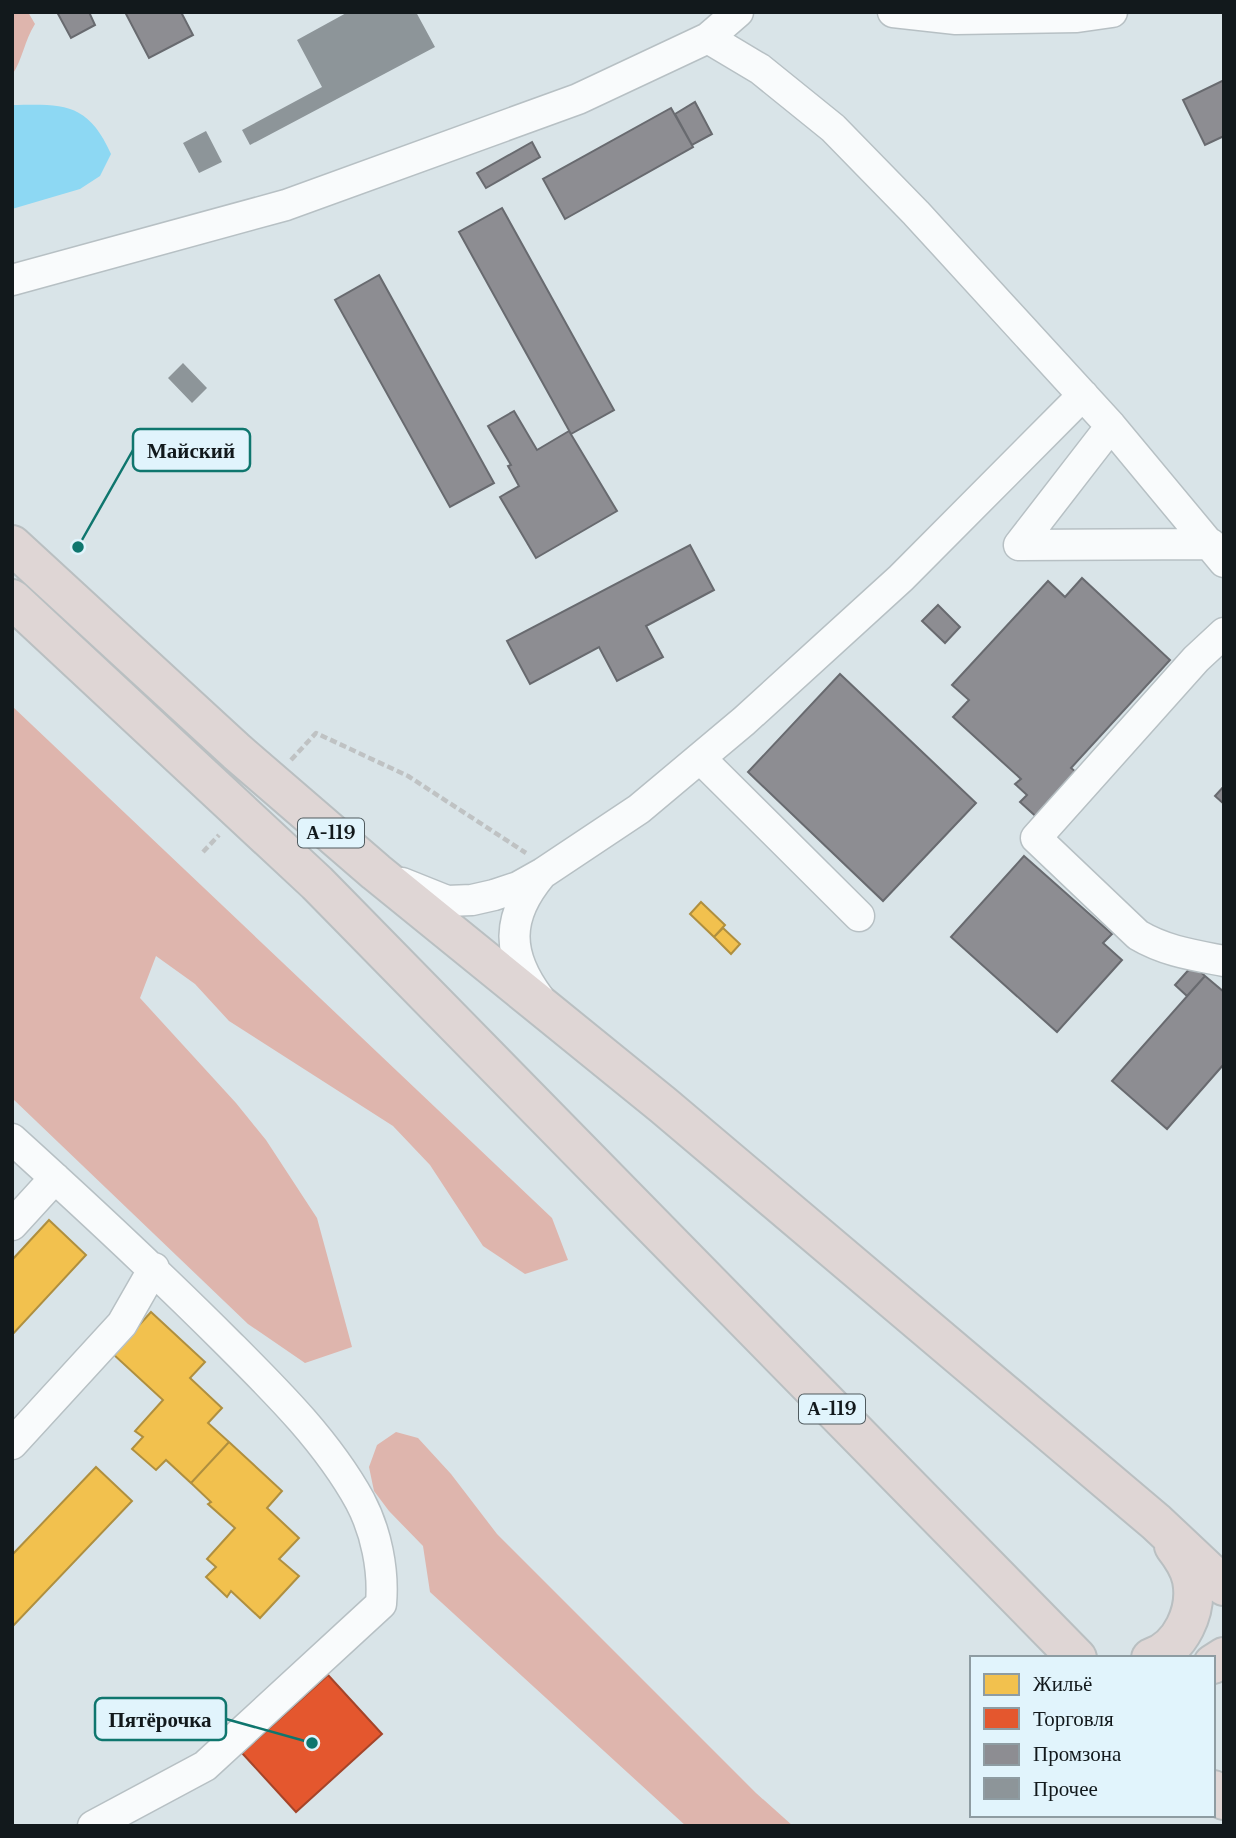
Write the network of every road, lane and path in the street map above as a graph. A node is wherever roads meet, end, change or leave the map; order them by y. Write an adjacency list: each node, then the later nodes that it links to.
1 (738, 12): 4 (street)
2 (893, 12): 3 (street)
3 (1112, 12)
4 (708, 38): 5 (street); 6 (street)
5 (12, 280)
6 (1083, 395): 7 (street); 12 (street)
7 (1111, 426): 9 (street); 9 (street)
8 (12, 545): 17 (highway, А-119)
9 (1217, 553)
10 (12, 599): 28 (highway, А-119)
11 (1224, 633): 19 (street)
12 (700, 758): 16 (street); 18 (street)
13 (288, 763): 16 (path)
14 (219, 835): 15 (path)
15 (203, 852)
16 (547, 870): 17 (street); 20 (street)
17 (376, 872): 20 (highway, А-119)
18 (859, 916)
19 (1224, 961)
20 (547, 1009): 26 (highway, А-119)
21 (12, 1139): 22 (street)
22 (55, 1178): 23 (street); 24 (street)
23 (12, 1225)
24 (154, 1268): 25 (street); 31 (street)
25 (12, 1444)
26 (1156, 1522): 27 (highway, А-119); 30 (highway)
27 (1224, 1586)
28 (1068, 1649): 29 (highway)
29 (1088, 1656)
30 (1157, 1656)
31 (93, 1826)

